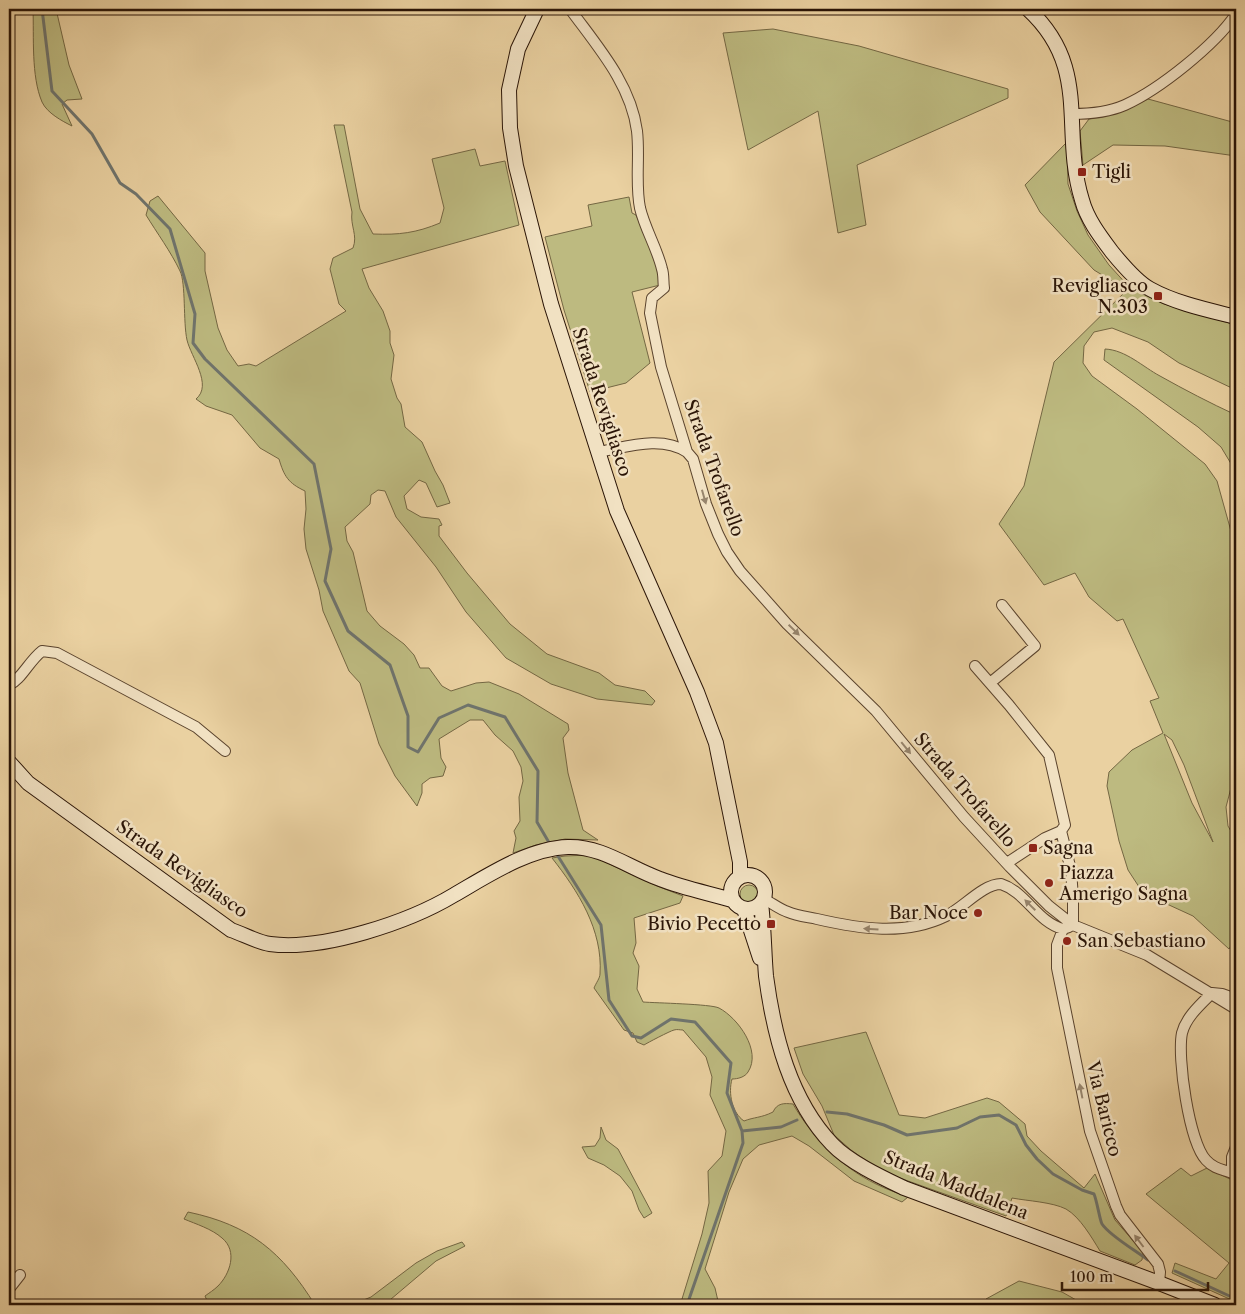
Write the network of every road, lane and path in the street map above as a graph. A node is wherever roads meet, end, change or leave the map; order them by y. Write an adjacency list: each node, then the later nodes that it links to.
1 (537, 9): 7 (street, Strada Revigliasco)
2 (570, 9): 8 (street, Strada Trofarello)
3 (1028, 9): 5 (street)
4 (1236, 14): 5 (street)
5 (1072, 114): 6 (street)
6 (1236, 317)
7 (598, 452): 8 (street); 17 (street, Strada Revigliasco)
8 (688, 452): 16 (street, Strada Trofarello, one-way to 16)
9 (1002, 605): 11 (street)
10 (975, 666): 11 (street)
11 (990, 683): 15 (street)
12 (9, 685): 13 (street)
13 (225, 751)
14 (9, 762): 18 (street, Strada Revigliasco)
15 (1061, 831): 16 (street); 22 (street)
16 (1007, 863): 22 (street)
17 (742, 879): 18 (street, Strada Revigliasco); 19 (street, Strada Revigliasco); 20 (street, Strada Revigliasco)
18 (691, 889): 19 (street, Strada Revigliasco)
19 (732, 900): 21 (street, Strada Revigliasco)
20 (763, 901): 21 (street); 22 (street, one-way to 20); 23 (street, Strada Maddalena)
21 (744, 909): 23 (street, Strada Maddalena)
22 (1068, 927): 24 (street); 30 (street, Via Baricco, one-way to 22)
23 (766, 976): 30 (street, Strada Maddalena)
24 (1212, 993): 25 (street); 26 (street); 28 (street)
25 (1236, 999)
26 (1236, 1009)
27 (1236, 1147): 28 (street)
28 (1234, 1174)
29 (20, 1275): 31 (street)
30 (1160, 1283): 32 (street, Strada Maddalena)
31 (9, 1289)
32 (1215, 1305)

